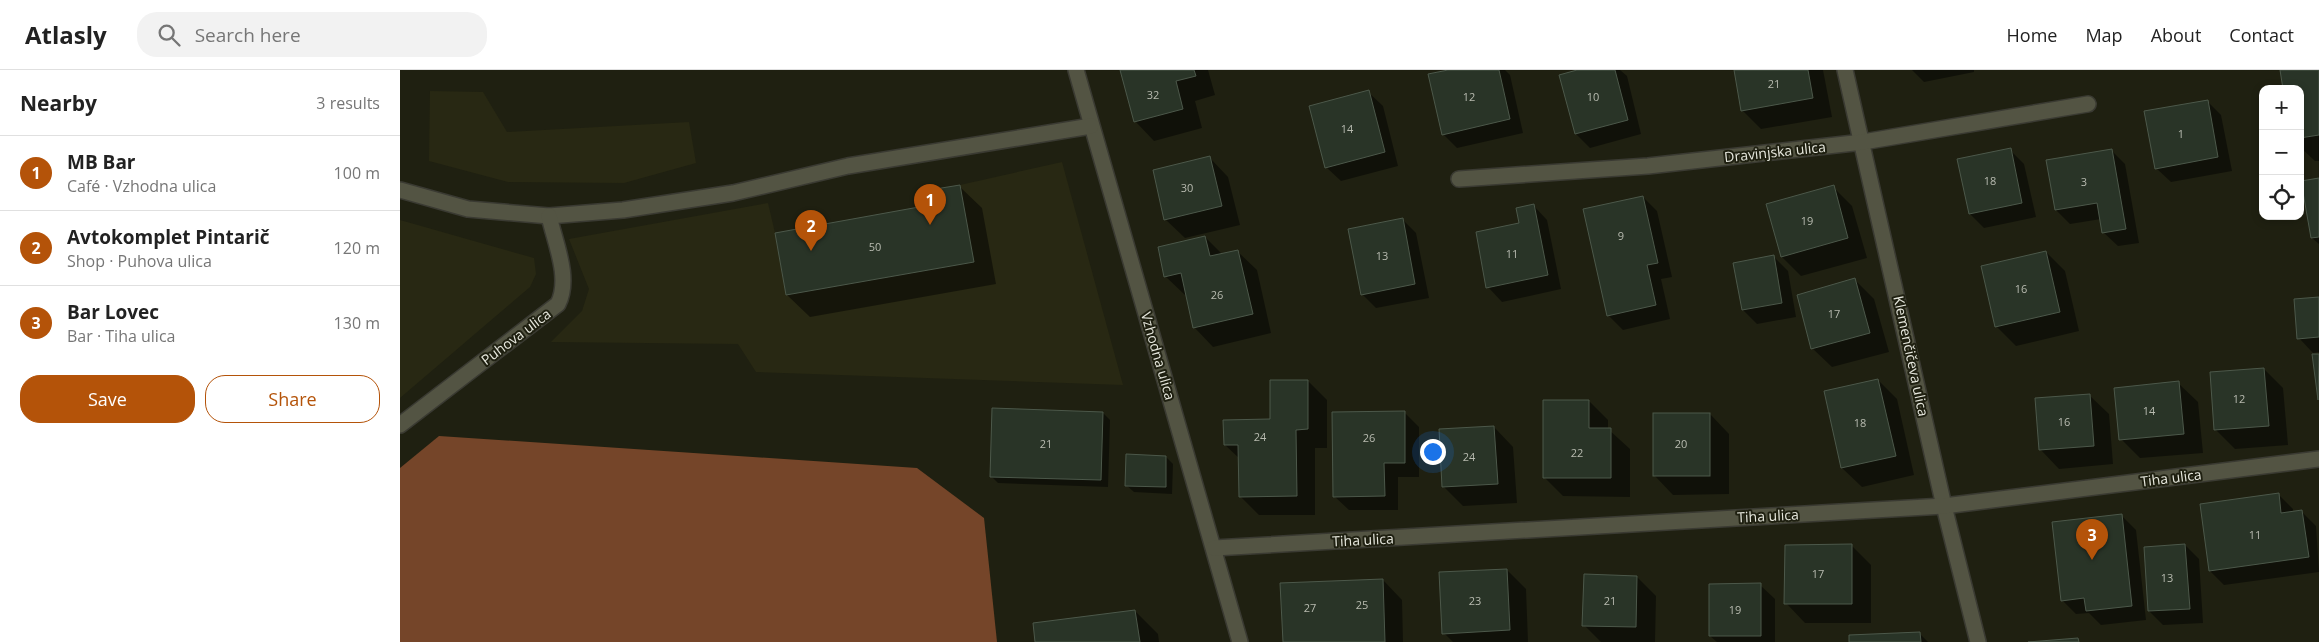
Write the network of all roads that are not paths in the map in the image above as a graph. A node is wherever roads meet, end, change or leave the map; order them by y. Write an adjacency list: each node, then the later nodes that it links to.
1 (1076, 70): 4 (street, Vzhodna ulica)
2 (1845, 70): 5 (street, Klemenčičeva ulica)
3 (2088, 104): 5 (street, Dravinjska ulica)
4 (1091, 126): 8 (street); 12 (street, Vzhodna ulica)
5 (1863, 142): 6 (street, Dravinjska ulica); 11 (street, Klemenčičeva ulica)
6 (1459, 179)
7 (400, 190): 8 (street)
8 (549, 216): 9 (street, Puhova ulica)
9 (400, 424)
10 (2319, 459): 11 (street, Tiha ulica)
11 (1944, 506): 12 (street, Tiha ulica); 14 (street, Klemenčičeva ulica)
12 (1214, 548): 13 (street, Vzhodna ulica)
13 (1240, 642)
14 (1978, 642)

